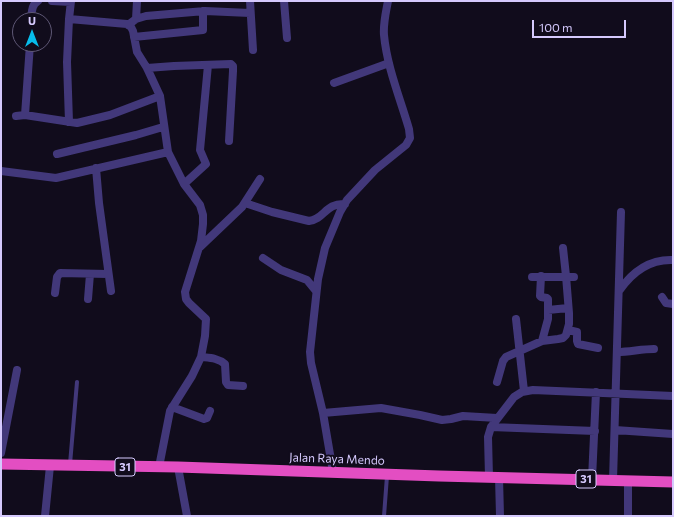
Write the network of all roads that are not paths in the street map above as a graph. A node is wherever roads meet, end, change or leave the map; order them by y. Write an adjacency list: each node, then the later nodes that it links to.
1 (52, 1): 7 (street)
2 (137, 1): 12 (street)
3 (250, 1): 10 (street)
4 (284, 1): 15 (street)
5 (388, 1): 18 (street)
6 (35, 2): 9 (street)
7 (71, 2): 11 (street)
8 (203, 11): 10 (street); 12 (street); 14 (street)
9 (32, 12)
10 (250, 14): 16 (street)
11 (68, 19): 13 (street); 25 (street)
12 (136, 19): 13 (street)
13 (128, 25): 14 (street)
14 (134, 37): 20 (street)
15 (287, 38)
16 (253, 50)
17 (29, 52): 23 (street)
18 (389, 63): 21 (street); 35 (street)
19 (208, 65): 20 (street); 27 (street); 33 (street)
20 (148, 68): 22 (street)
21 (334, 83)
22 (160, 96): 25 (street); 26 (street)
23 (25, 115): 24 (street); 25 (street)
24 (16, 116)
25 (68, 122)
26 (163, 127): 28 (street); 29 (street)
27 (229, 141)
28 (168, 152): 30 (street); 33 (street)
29 (57, 154)
30 (96, 168): 31 (street); 42 (street)
31 (1, 171)
32 (260, 179): 34 (street)
33 (184, 184): 37 (street)
34 (245, 203): 35 (street); 37 (street)
35 (344, 204): 47 (street)
36 (621, 212): 48 (street)
37 (199, 247): 62 (street)
38 (563, 248): 45 (street)
39 (263, 258): 47 (street)
40 (673, 260): 48 (street)
41 (90, 274): 42 (street); 49 (street); 51 (street)
42 (108, 274): 46 (street)
43 (532, 276): 44 (street)
44 (541, 276): 45 (street); 54 (street)
45 (570, 276): 53 (street)
46 (111, 291)
47 (316, 291): 73 (street)
48 (619, 292): 61 (street)
49 (55, 293)
50 (662, 297): 52 (street)
51 (88, 299)
52 (673, 304)
53 (568, 308): 54 (street); 56 (street)
54 (548, 310): 57 (street)
55 (516, 319): 60 (street)
56 (568, 330): 57 (street); 58 (street)
57 (542, 341): 60 (street)
58 (598, 348)
59 (654, 349): 61 (street)
60 (520, 350): 65 (street); 67 (street)
61 (617, 352): 69 (street)
62 (201, 357): 66 (street); 71 (street)
63 (17, 370): 79 (street)
64 (77, 382): 82 (lane)
65 (497, 382)
66 (243, 386)
67 (524, 391): 68 (street); 74 (street)
68 (596, 392): 69 (street); 77 (street)
69 (615, 393): 70 (street); 76 (street)
70 (673, 396)
71 (172, 407): 72 (street); 83 (street)
72 (210, 411)
73 (323, 413): 74 (street); 85 (street)
74 (497, 418): 75 (street)
75 (491, 427): 77 (street); 87 (street)
76 (615, 430): 78 (street); 89 (street)
77 (595, 431): 88 (street)
78 (673, 434)
79 (1, 453)
80 (1, 464): 81 (highway, Jalan Raya Mendo / 31)
81 (50, 466): 82 (highway, Jalan Raya Mendo / 31); 92 (street)
82 (70, 466): 83 (highway, Jalan Raya Mendo / 31)
83 (159, 467): 84 (highway, Jalan Raya Mendo / 31)
84 (178, 467): 85 (highway, Jalan Raya Mendo / 31); 93 (street)
85 (333, 472): 86 (highway, Jalan Raya Mendo / 31)
86 (388, 474): 87 (highway, Jalan Raya Mendo / 31); 94 (lane)
87 (494, 477): 88 (highway, Jalan Raya Mendo / 31); 95 (street)
88 (592, 479): 89 (highway, Jalan Raya Mendo / 31)
89 (613, 480): 90 (highway, Jalan Raya Mendo / 31)
90 (628, 481): 91 (highway, Jalan Raya Mendo / 31); 96 (street)
91 (673, 482)
92 (45, 516)
93 (187, 516)
94 (384, 516)
95 (500, 516)
96 (628, 516)

